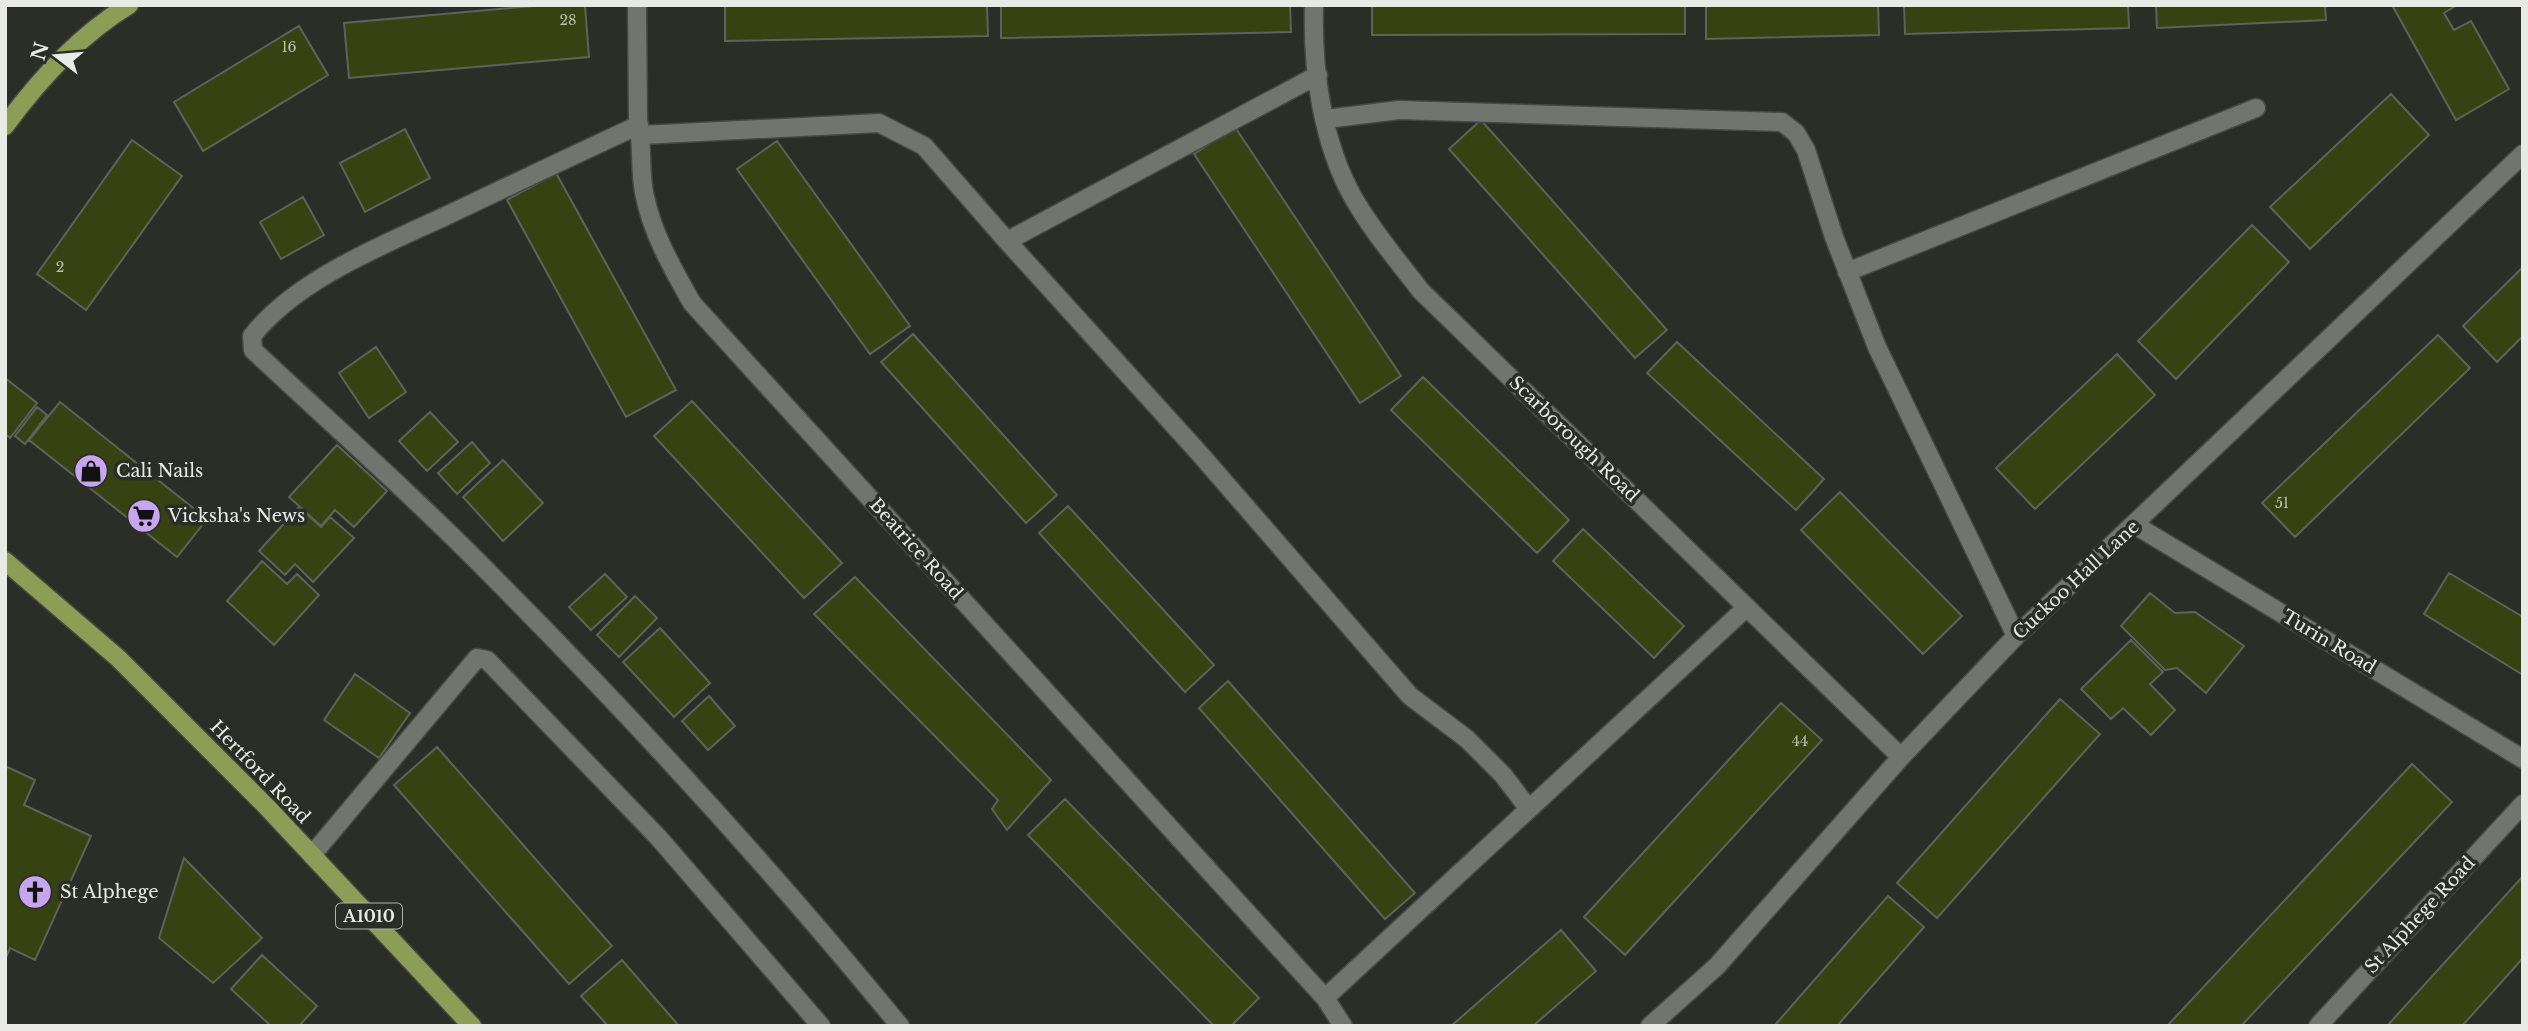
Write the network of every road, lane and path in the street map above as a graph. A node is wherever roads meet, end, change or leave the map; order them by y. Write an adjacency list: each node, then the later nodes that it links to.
1 (129, 5): 7 (main road)
2 (637, 5): 8 (street, Beatrice Road)
3 (1314, 5): 4 (street, Scarborough Road)
4 (1318, 75): 6 (street, Scarborough Road); 10 (street)
5 (2256, 108): 11 (street)
6 (1326, 119): 11 (street); 14 (street, Scarborough Road)
7 (5, 126)
8 (640, 130): 10 (street); 21 (street, Beatrice Road); 24 (street)
9 (2523, 154): 12 (street, Cuckoo Hall Lane)
10 (1007, 241): 19 (street)
11 (1847, 272): 15 (street)
12 (2134, 525): 15 (street, Cuckoo Hall Lane); 17 (street, Turin Road)
13 (5, 561): 20 (main road, Hertford Road / A1010)
14 (1747, 607): 16 (street, Scarborough Road); 19 (street)
15 (2017, 636): 16 (street, Cuckoo Hall Lane)
16 (1901, 757): 26 (street, Cuckoo Hall Lane)
17 (2523, 759)
18 (2523, 804): 27 (street, St Alphege Road)
19 (1529, 809): 21 (street)
20 (312, 855): 22 (main road, Hertford Road / A1010); 23 (street)
21 (1325, 998): 25 (street, Beatrice Road)
22 (471, 1026)
23 (821, 1026)
24 (900, 1026)
25 (1343, 1026)
26 (1650, 1026)
27 (2318, 1026)

